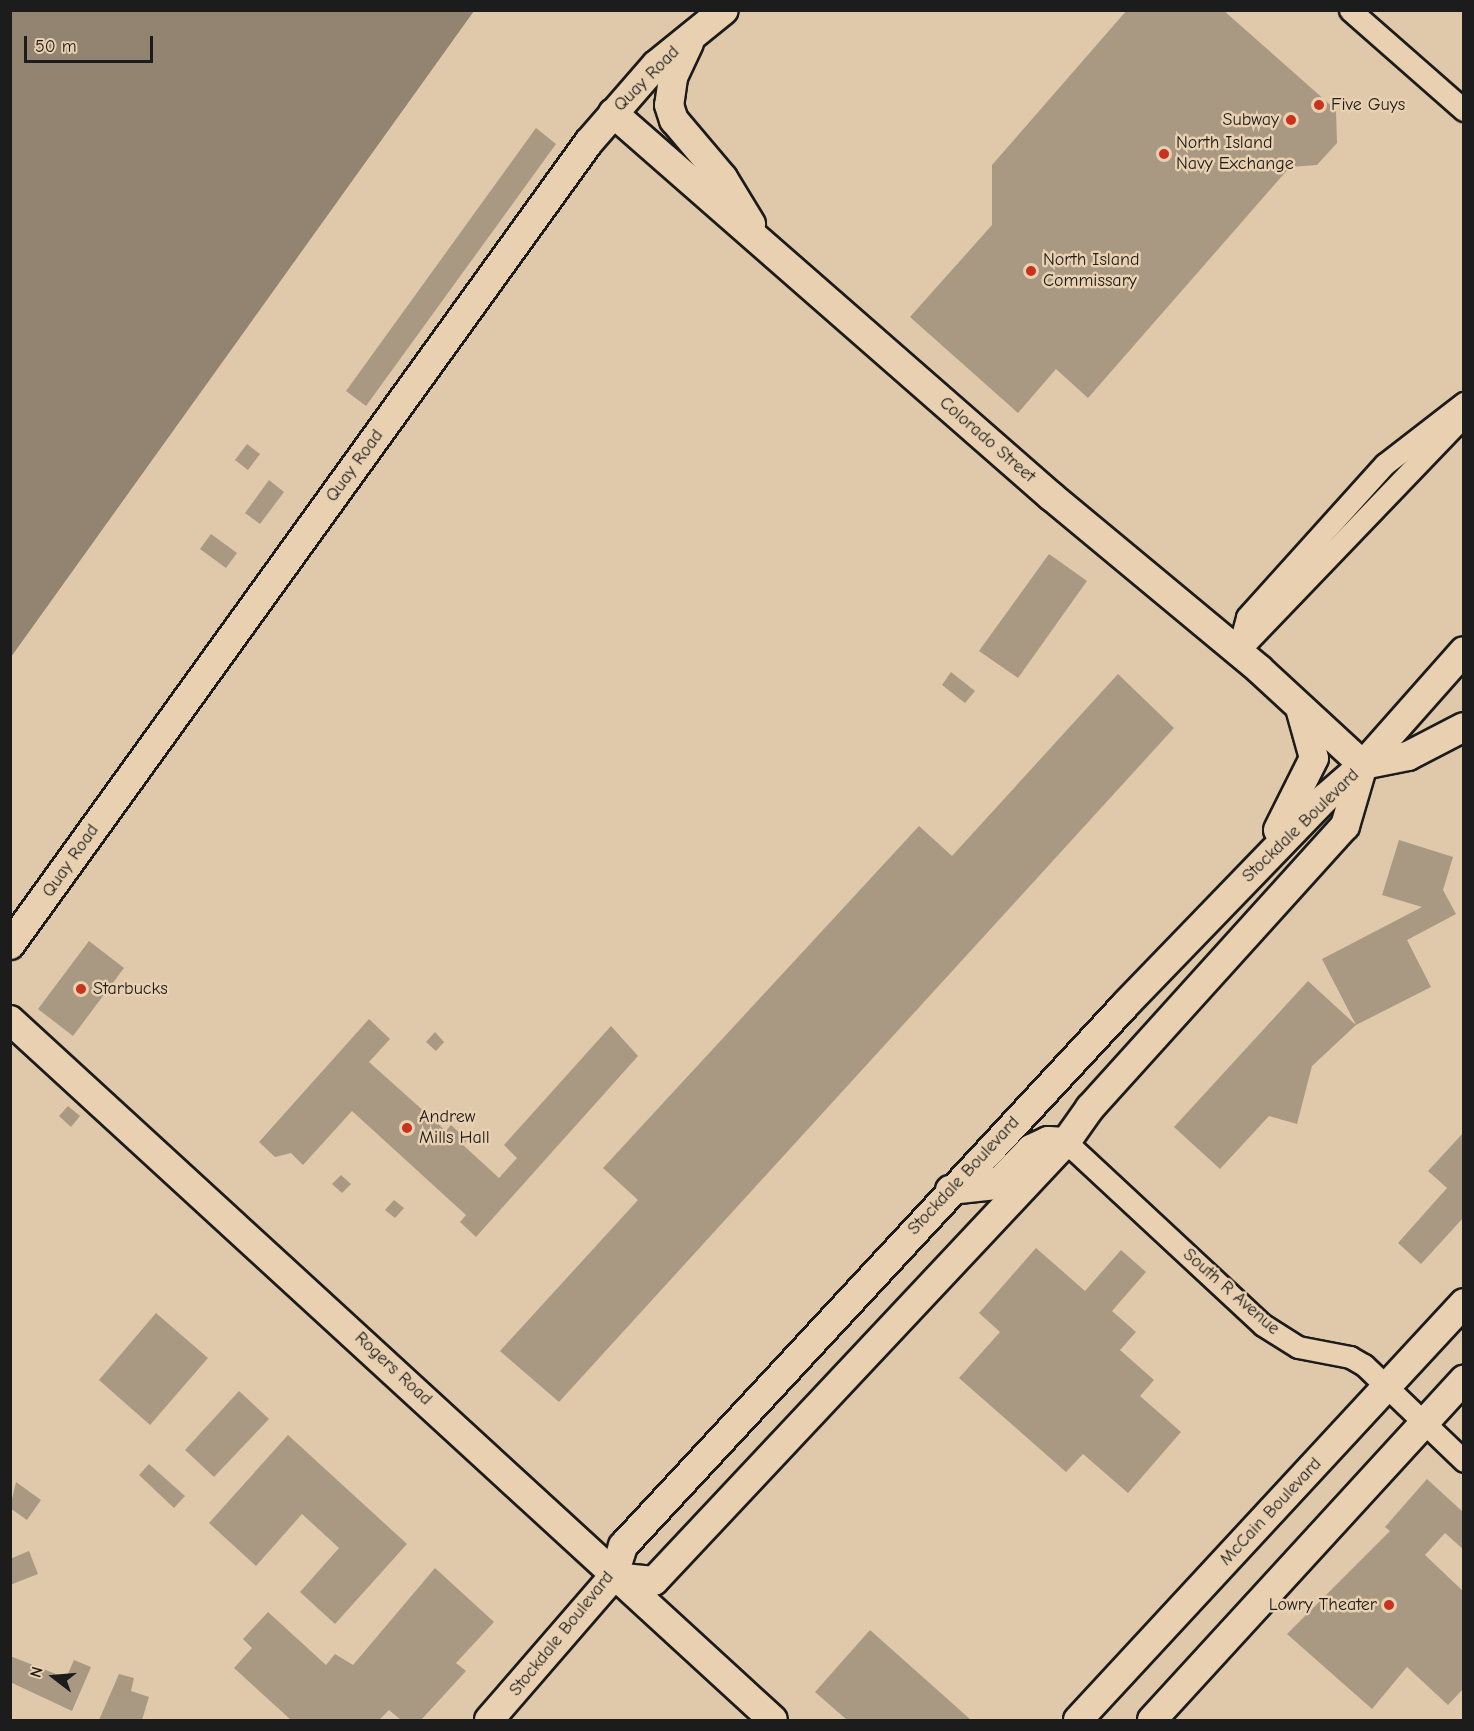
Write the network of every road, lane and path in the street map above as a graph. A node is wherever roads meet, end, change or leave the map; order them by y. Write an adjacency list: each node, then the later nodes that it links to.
1 (724, 10): 3 (main road, Quay Road)
2 (1350, 10): 4 (street)
3 (693, 35): 5 (main road, Quay Road); 6 (main road)
4 (1464, 110)
5 (613, 113): 6 (main road, Colorado Street); 16 (main road, Quay Road)
6 (768, 251): 10 (main road, Colorado Street)
7 (1464, 403): 10 (street)
8 (1464, 416): 10 (street)
9 (1464, 632): 11 (main road, Stockdale Boulevard)
10 (1238, 651): 12 (main road, Colorado Street)
11 (1456, 657): 14 (main road, Stockdale Boulevard)
12 (1299, 707): 14 (main road, Colorado Street); 15 (main road)
13 (1464, 727): 14 (main road)
14 (1364, 765): 15 (main road, Stockdale Boulevard); 18 (main road)
15 (1254, 871): 19 (main road, Stockdale Boulevard)
16 (10, 945)
17 (10, 1020): 25 (main road, Rogers Road)
18 (1066, 1142): 19 (main road); 22 (street, South R Avenue); 25 (main road)
19 (950, 1190): 25 (main road, Stockdale Boulevard)
20 (1464, 1303): 22 (main road, McCain Boulevard)
21 (1464, 1379): 23 (main road)
22 (1387, 1388): 23 (street, South R Avenue); 29 (main road, McCain Boulevard)
23 (1423, 1423): 24 (street, South R Avenue); 26 (main road)
24 (1464, 1461)
25 (613, 1577): 27 (main road, Stockdale Boulevard); 28 (main road, Rogers Road)
26 (1154, 1718)
27 (489, 1720)
28 (773, 1720)
29 (1078, 1720)

